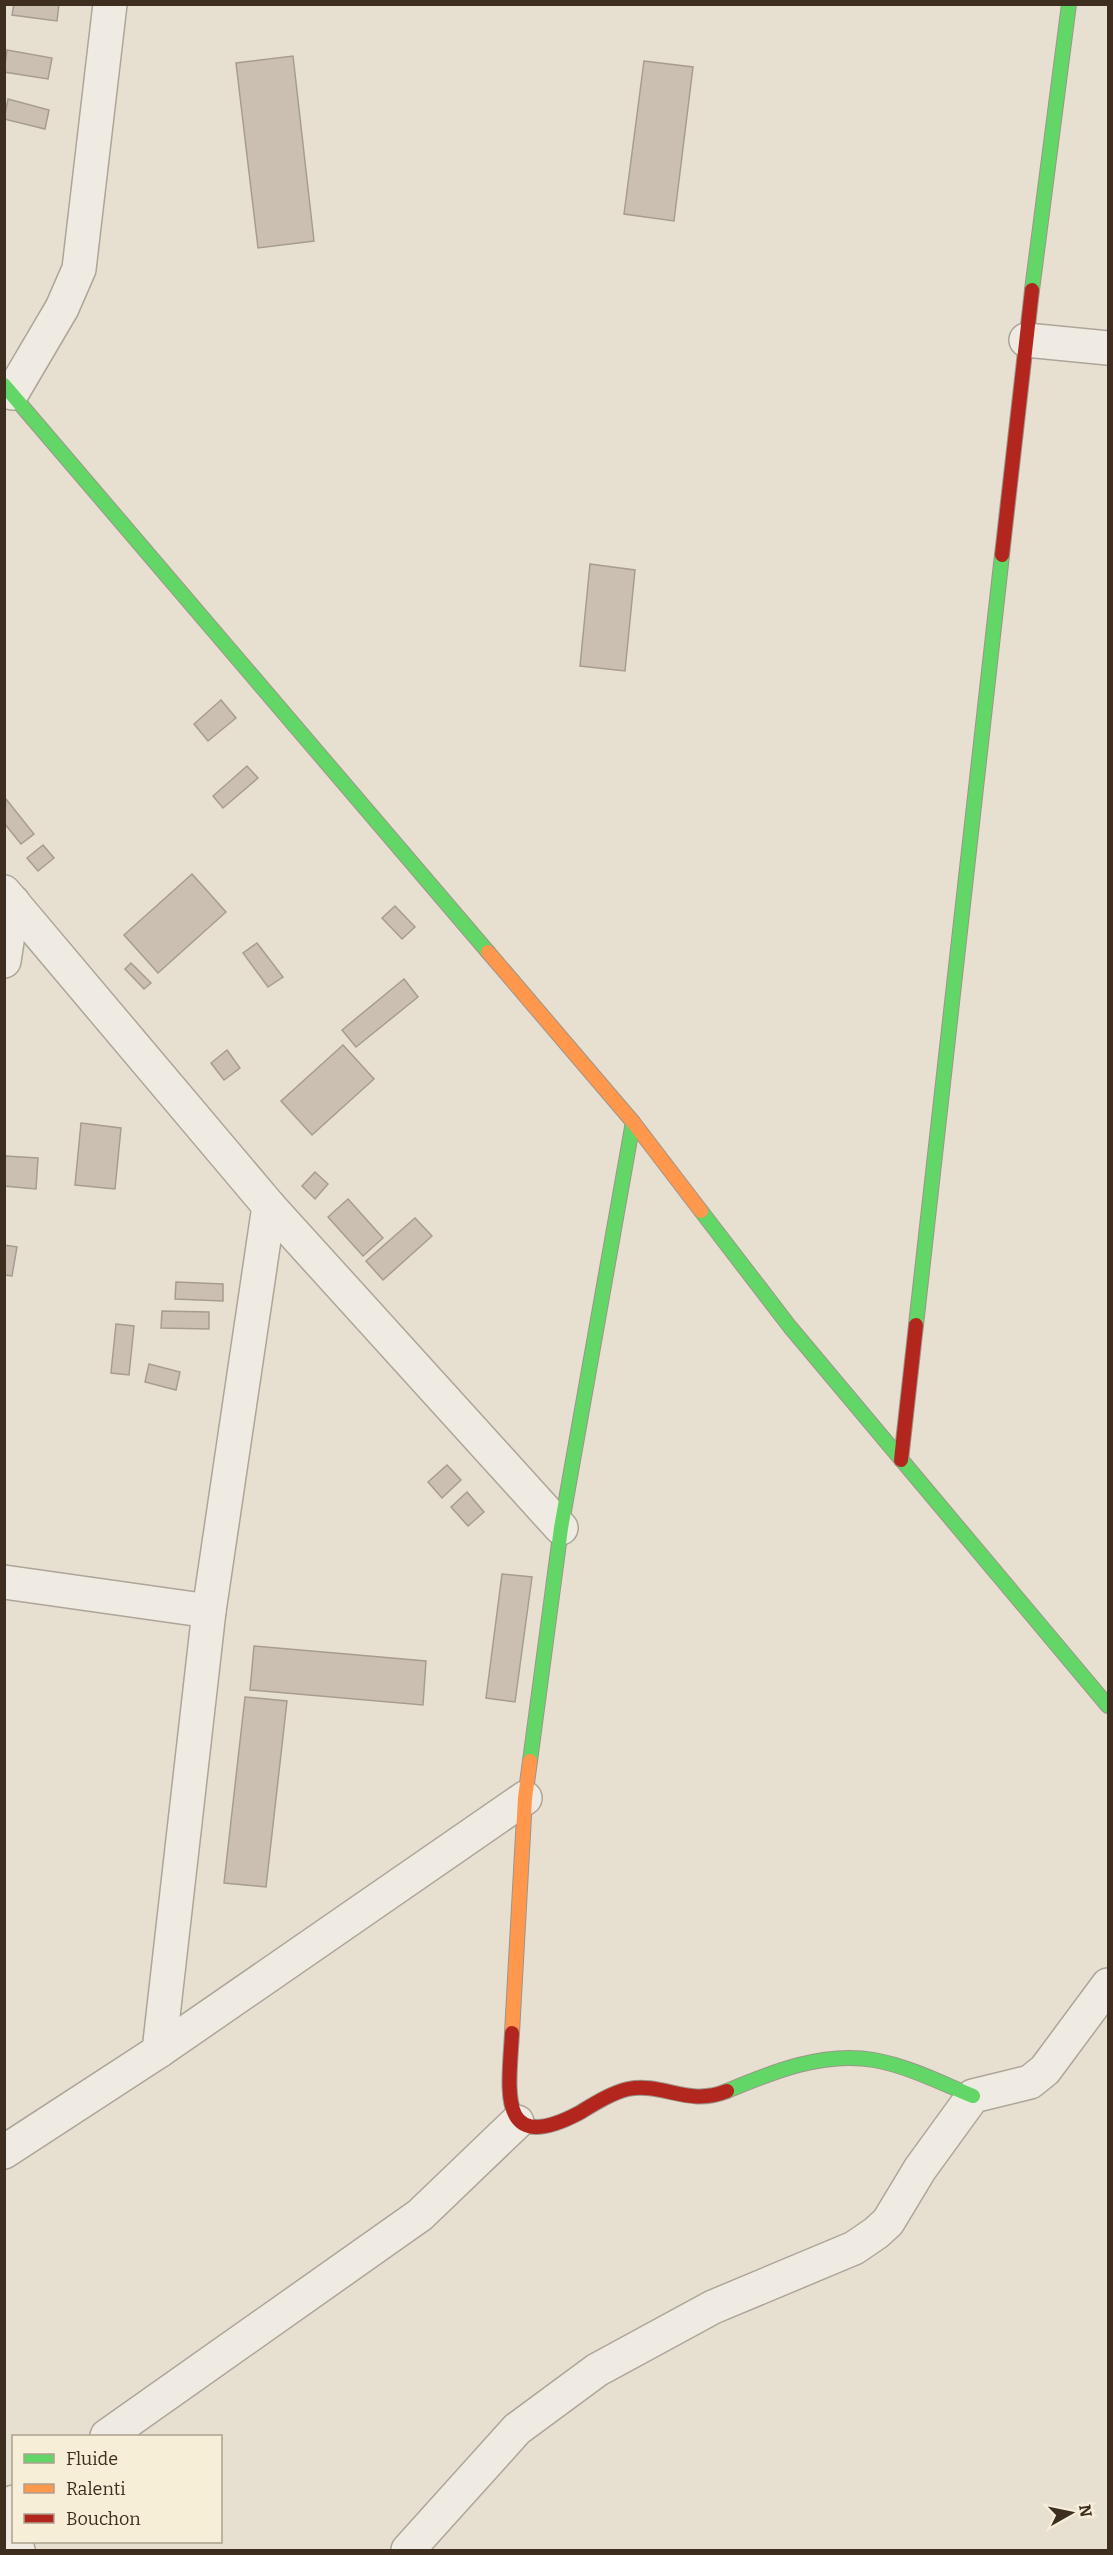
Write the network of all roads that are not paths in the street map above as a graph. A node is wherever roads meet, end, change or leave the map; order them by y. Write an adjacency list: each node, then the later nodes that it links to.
1 (110, 4): 5 (street)
2 (1069, 4): 3 (street)
3 (1026, 340): 4 (street); 10 (street)
4 (1108, 348)
5 (8, 389): 8 (street)
6 (9, 897): 7 (street); 9 (street)
7 (4, 961)
8 (633, 1122): 10 (street); 11 (street)
9 (269, 1206): 11 (street); 13 (street)
10 (901, 1460): 14 (street)
11 (561, 1528): 15 (street)
12 (4, 1582): 13 (street)
13 (209, 1611): 17 (street)
14 (1108, 1706)
15 (525, 1798): 17 (street); 19 (street)
16 (1108, 1985): 18 (street)
17 (159, 2051): 20 (street)
18 (973, 2096): 19 (street); 22 (street)
19 (517, 2122): 21 (street)
20 (4, 2152)
21 (108, 2435)
22 (408, 2550)

